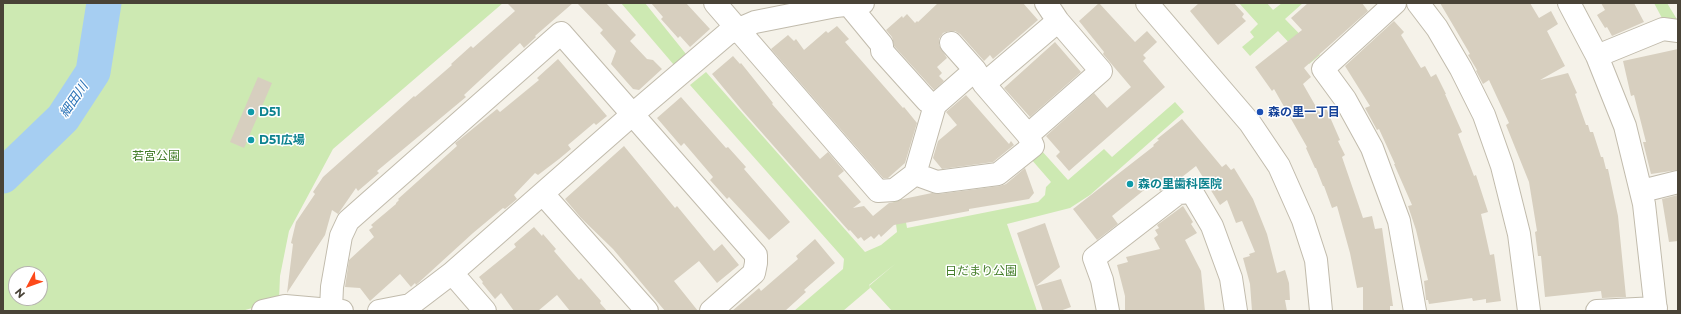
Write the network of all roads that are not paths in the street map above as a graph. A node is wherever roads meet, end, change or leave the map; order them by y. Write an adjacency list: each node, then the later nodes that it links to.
1 (715, 3): 9 (street)
2 (1046, 3): 8 (street)
3 (1147, 3): 31 (street)
4 (1395, 3): 32 (street)
5 (1418, 3): 33 (street)
6 (1569, 3): 12 (street)
7 (846, 4): 9 (street); 14 (street)
8 (1058, 21): 13 (street); 16 (street)
9 (738, 30): 15 (street); 17 (street)
10 (1678, 31): 12 (street)
11 (951, 43): 13 (street)
12 (1597, 56): 19 (street)
13 (980, 77): 14 (street); 16 (street)
14 (935, 105): 17 (street)
15 (633, 114): 20 (street); 22 (street); 28 (street)
16 (1028, 135): 17 (street)
17 (915, 174)
18 (1678, 182): 19 (street)
19 (1642, 191): 23 (street)
20 (543, 194): 21 (street); 27 (street)
21 (452, 273): 25 (street); 26 (street)
22 (337, 310): 24 (street)
23 (1656, 310): 34 (street)
24 (263, 311)
25 (379, 311)
26 (485, 311)
27 (647, 311)
28 (711, 311)
29 (1108, 311): 30 (street)
30 (1236, 311)
31 (1321, 311)
32 (1415, 311)
33 (1529, 311)
34 (1597, 311)

